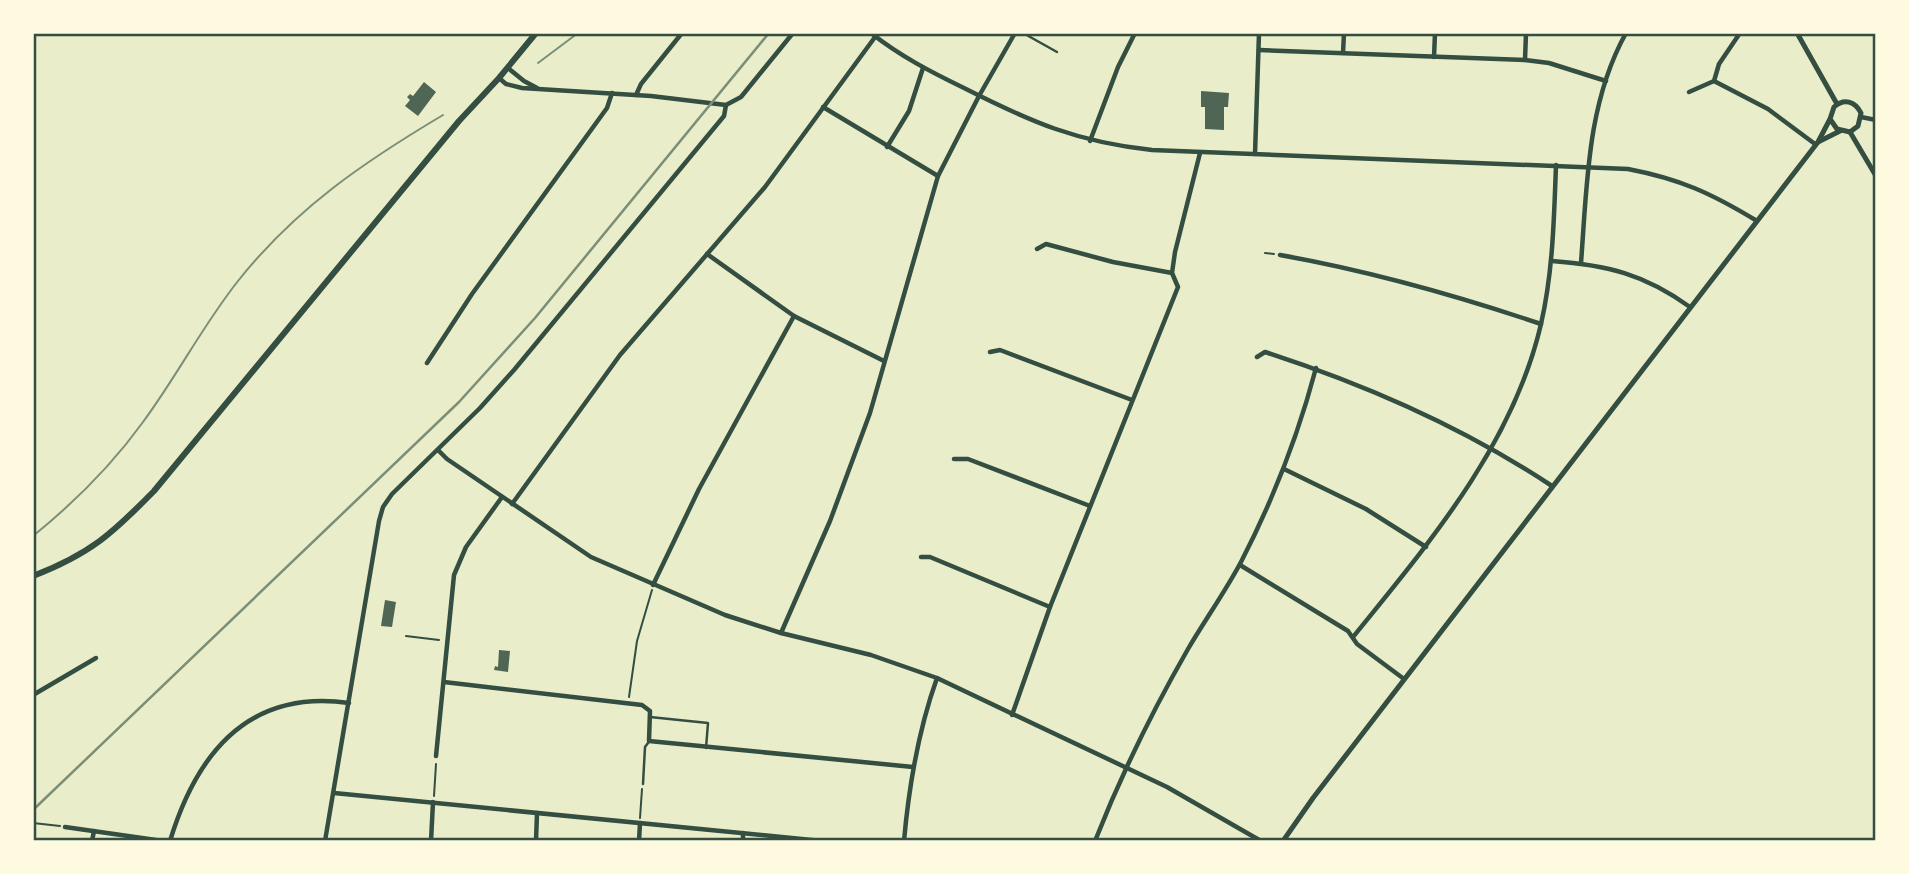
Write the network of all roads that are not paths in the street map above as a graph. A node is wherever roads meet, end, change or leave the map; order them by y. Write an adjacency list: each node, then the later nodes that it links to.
1 (536, 33): 20 (main road)
2 (682, 33): 28 (street)
3 (793, 33): 31 (street)
4 (1015, 33): 29 (street)
5 (1023, 33): 16 (lane)
6 (1135, 33): 38 (street)
7 (1259, 33): 15 (street)
8 (1344, 33): 17 (street)
9 (1435, 33): 18 (street)
10 (1526, 33): 19 (street)
11 (1626, 33): 23 (street)
12 (1740, 33): 24 (street)
13 (1797, 33): 30 (street)
14 (875, 34): 21 (street); 32 (street)
15 (1259, 50): 17 (street); 42 (street)
16 (1057, 52)
17 (1343, 53): 18 (street)
18 (1434, 57): 19 (street)
19 (1525, 60): 23 (street)
20 (508, 68): 22 (main road); 25 (street)
21 (923, 68): 29 (street); 40 (street)
22 (499, 78): 25 (street); 74 (main road)
23 (1606, 81): 44 (street)
24 (1714, 81): 26 (street); 39 (street)
25 (537, 88): 27 (street)
26 (1689, 92)
27 (612, 93): 28 (street); 60 (street)
28 (636, 95): 31 (street)
29 (979, 96): 38 (street); 45 (street)
30 (1837, 104): 33 (street); 34 (street)
31 (726, 105): 64 (street)
32 (823, 107): 40 (street); 49 (street)
33 (1861, 117): 35 (street); 37 (street)
34 (1830, 119): 36 (street); 39 (street)
35 (1876, 120)
36 (1840, 131): 37 (street); 39 (street)
37 (1850, 132): 46 (street)
38 (1090, 141): 41 (street)
39 (1817, 143): 47 (street)
40 (887, 147): 45 (street)
41 (1200, 152): 42 (street); 53 (street)
42 (1255, 154): 43 (street)
43 (1556, 165): 44 (street); 51 (street)
44 (1589, 166): 47 (street); 52 (street)
45 (939, 176): 59 (street)
46 (1876, 176)
47 (1757, 220): 54 (street)
48 (1037, 249): 53 (street)
49 (707, 254): 55 (street); 69 (street)
50 (1280, 255): 56 (street)
51 (1552, 261): 52 (street); 56 (street)
52 (1581, 263): 54 (street)
53 (1172, 273): 62 (street)
54 (1690, 307): 67 (street)
55 (794, 316): 59 (street); 75 (street)
56 (1541, 324): 63 (street)
57 (990, 352): 62 (street)
58 (1257, 357): 61 (street)
59 (884, 361): 77 (street)
60 (427, 363)
61 (1316, 369): 63 (street); 66 (street)
62 (1132, 400): 70 (street)
63 (1491, 448): 67 (street); 71 (street)
64 (438, 450): 68 (street); 84 (street)
65 (954, 459): 70 (street)
66 (1284, 469): 71 (street); 73 (street)
67 (1552, 486): 81 (street)
68 (502, 497): 69 (street); 82 (street)
69 (512, 504): 75 (street)
70 (1090, 506): 76 (street)
71 (1426, 547): 78 (street)
72 (920, 556): 76 (street)
73 (1240, 565): 78 (street); 91 (street)
74 (33, 576)
75 (653, 585): 77 (street)
76 (1050, 607): 85 (street)
77 (782, 633): 80 (street)
78 (1353, 638): 81 (street)
79 (96, 659): 83 (street)
80 (937, 678): 85 (street); 90 (street)
81 (1404, 679): 112 (street)
82 (444, 682): 86 (street); 89 (street)
83 (33, 695)
84 (349, 703): 93 (street); 102 (street)
85 (1012, 715): 91 (street)
86 (650, 717): 87 (street); 88 (lane)
87 (649, 741): 88 (street); 92 (lane)
88 (706, 748): 90 (street)
89 (436, 755)
90 (913, 767): 109 (street)
91 (1127, 767): 110 (street); 111 (street)
92 (643, 784)
93 (334, 793): 94 (street); 103 (street)
94 (433, 802): 95 (street); 104 (street)
95 (537, 813): 96 (street); 105 (street)
96 (640, 823): 99 (street); 106 (street)
97 (65, 827): 98 (street)
98 (94, 831): 100 (street); 101 (street)
99 (743, 832): 107 (street); 108 (street)
100 (92, 841)
101 (163, 841)
102 (170, 841)
103 (325, 841)
104 (431, 841)
105 (536, 841)
106 (639, 841)
107 (743, 841)
108 (822, 841)
109 (904, 841)
110 (1095, 841)
111 (1261, 841)
112 (1283, 841)

